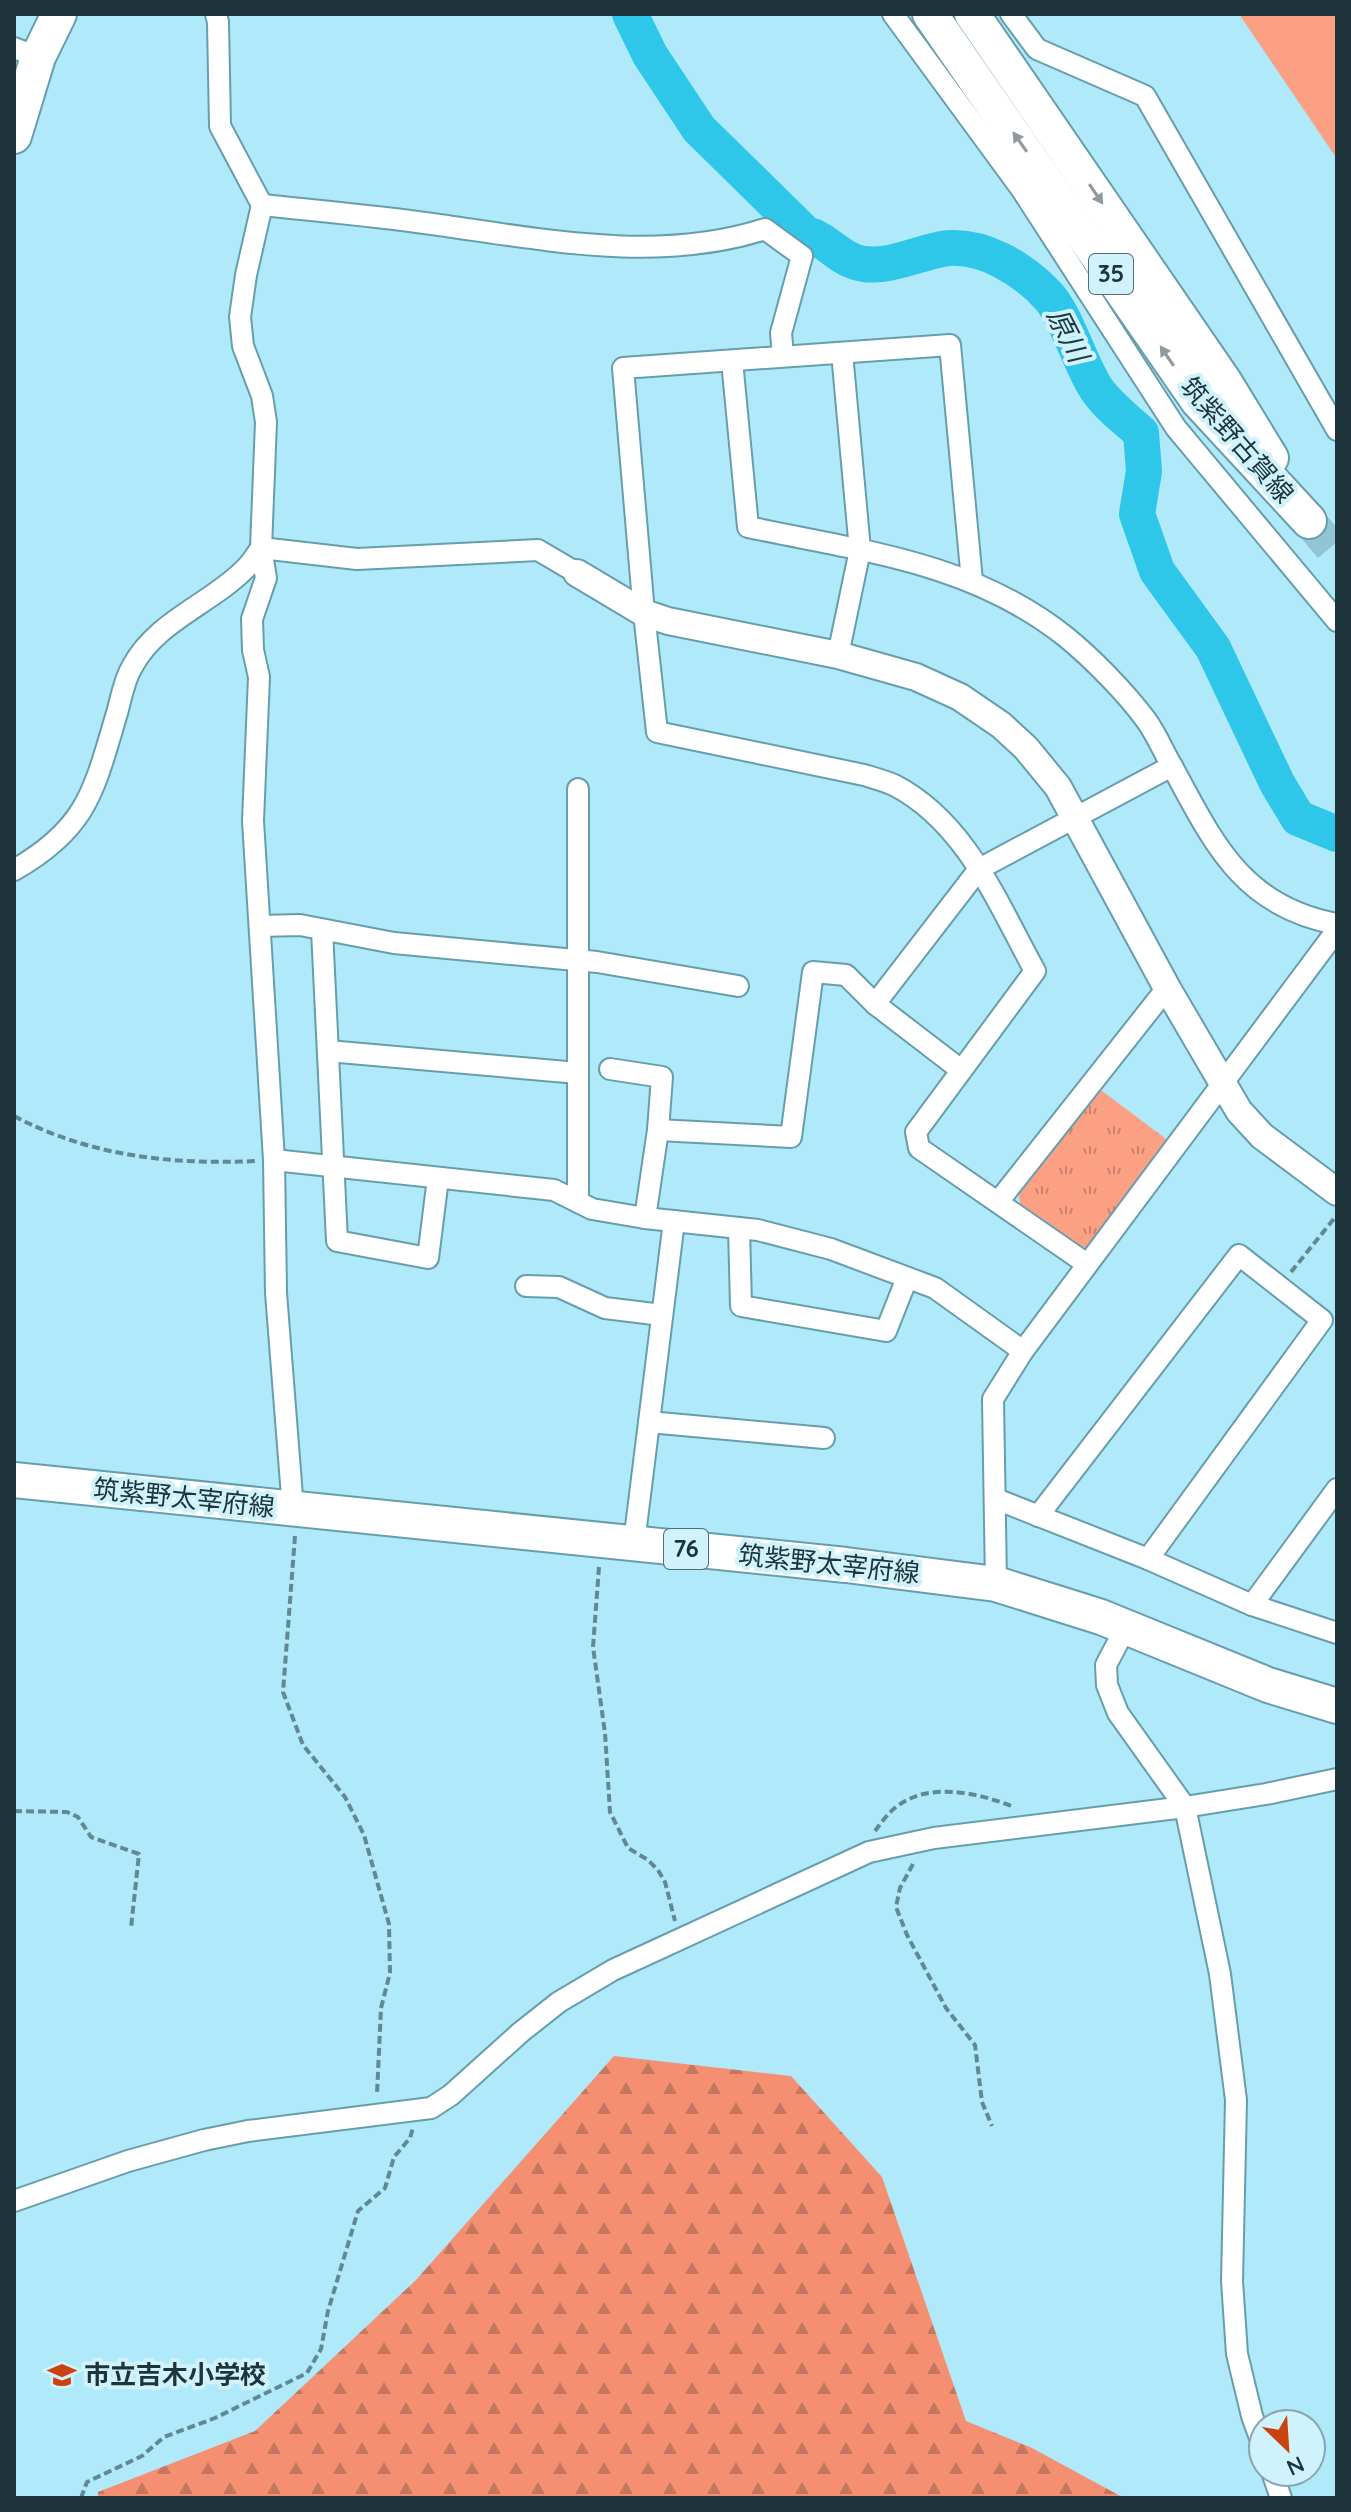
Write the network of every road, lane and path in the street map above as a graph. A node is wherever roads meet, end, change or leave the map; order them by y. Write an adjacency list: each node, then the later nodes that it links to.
1 (59, 14): 7 (main road)
2 (216, 14): 9 (street)
3 (893, 14): 19 (street)
4 (930, 14): 5 (main road, 筑紫野古賀線 / 35, one-way to 4)
5 (972, 14)
6 (1011, 14): 13 (street)
7 (26, 52): 8 (main road)
8 (14, 136)
9 (262, 205): 11 (street); 14 (street)
10 (842, 353): 11 (street); 15 (street); 17 (street)
11 (783, 356): 12 (street)
12 (732, 361): 15 (street); 18 (street)
13 (1337, 430)
14 (261, 548): 16 (street); 25 (street); 27 (street)
15 (860, 550): 17 (street); 20 (street)
16 (577, 573): 18 (street)
17 (972, 581): 21 (street)
18 (644, 613): 20 (street); 24 (street)
19 (1337, 621)
20 (838, 655): 23 (street)
21 (1172, 766): 23 (street); 26 (street)
22 (578, 789): 30 (street)
23 (1073, 817): 24 (street); 32 (street)
24 (979, 869): 33 (street); 36 (street)
25 (14, 870)
26 (1337, 924)
27 (260, 926): 28 (street); 41 (street)
28 (322, 930): 30 (street); 34 (street)
29 (1337, 930): 38 (street)
30 (578, 961): 31 (street); 37 (street)
31 (738, 986)
32 (1167, 988): 38 (street); 46 (street)
33 (875, 1004): 36 (street); 40 (street)
34 (328, 1051): 37 (street); 42 (street)
35 (610, 1069): 40 (street)
36 (961, 1070): 46 (street)
37 (578, 1073): 45 (street)
38 (1222, 1084): 44 (street); 51 (street)
39 (14, 1116): 41 (path)
40 (658, 1130): 48 (street)
41 (274, 1160): 42 (street); 62 (street)
42 (335, 1166): 43 (street); 43 (street)
43 (438, 1178): 45 (street)
44 (1337, 1192)
45 (578, 1202): 48 (street)
46 (998, 1202): 51 (street)
47 (1337, 1215): 54 (path)
48 (645, 1218): 49 (street)
49 (674, 1221): 50 (street); 55 (street)
50 (739, 1228): 52 (street); 52 (street)
51 (1087, 1264): 56 (street)
52 (907, 1278): 56 (street)
53 (526, 1286): 55 (street)
54 (1279, 1286): 63 (street); 65 (street)
55 (662, 1315): 57 (street)
56 (1023, 1351): 61 (street)
57 (649, 1422): 58 (street); 64 (street)
58 (824, 1438)
59 (14, 1480): 62 (main road, 筑紫野太宰府線 / 76)
60 (1337, 1489): 67 (street)
61 (996, 1499): 63 (street); 66 (street)
62 (293, 1509): 64 (main road, 筑紫野太宰府線 / 76); 80 (path)
63 (1038, 1516): 65 (street)
64 (617, 1542): 66 (main road, 筑紫野太宰府線 / 76); 78 (path)
65 (1148, 1559): 67 (street)
66 (996, 1584): 68 (main road, 筑紫野太宰府線 / 76)
67 (1252, 1605): 69 (street)
68 (1126, 1627): 70 (main road, 筑紫野太宰府線 / 76); 72 (street)
69 (1337, 1633)
70 (1337, 1706)
71 (1337, 1779): 72 (street)
72 (1185, 1807): 74 (street); 83 (street)
73 (14, 1811): 77 (path)
74 (1038, 1825): 75 (street); 76 (path)
75 (912, 1843): 76 (street); 81 (path)
76 (864, 1854): 78 (street)
77 (131, 1928)
78 (679, 1939): 79 (street)
79 (419, 2110): 80 (street); 84 (path)
80 (379, 2113): 82 (street)
81 (992, 2126)
82 (15, 2197)
83 (1250, 2408)
84 (81, 2498)

